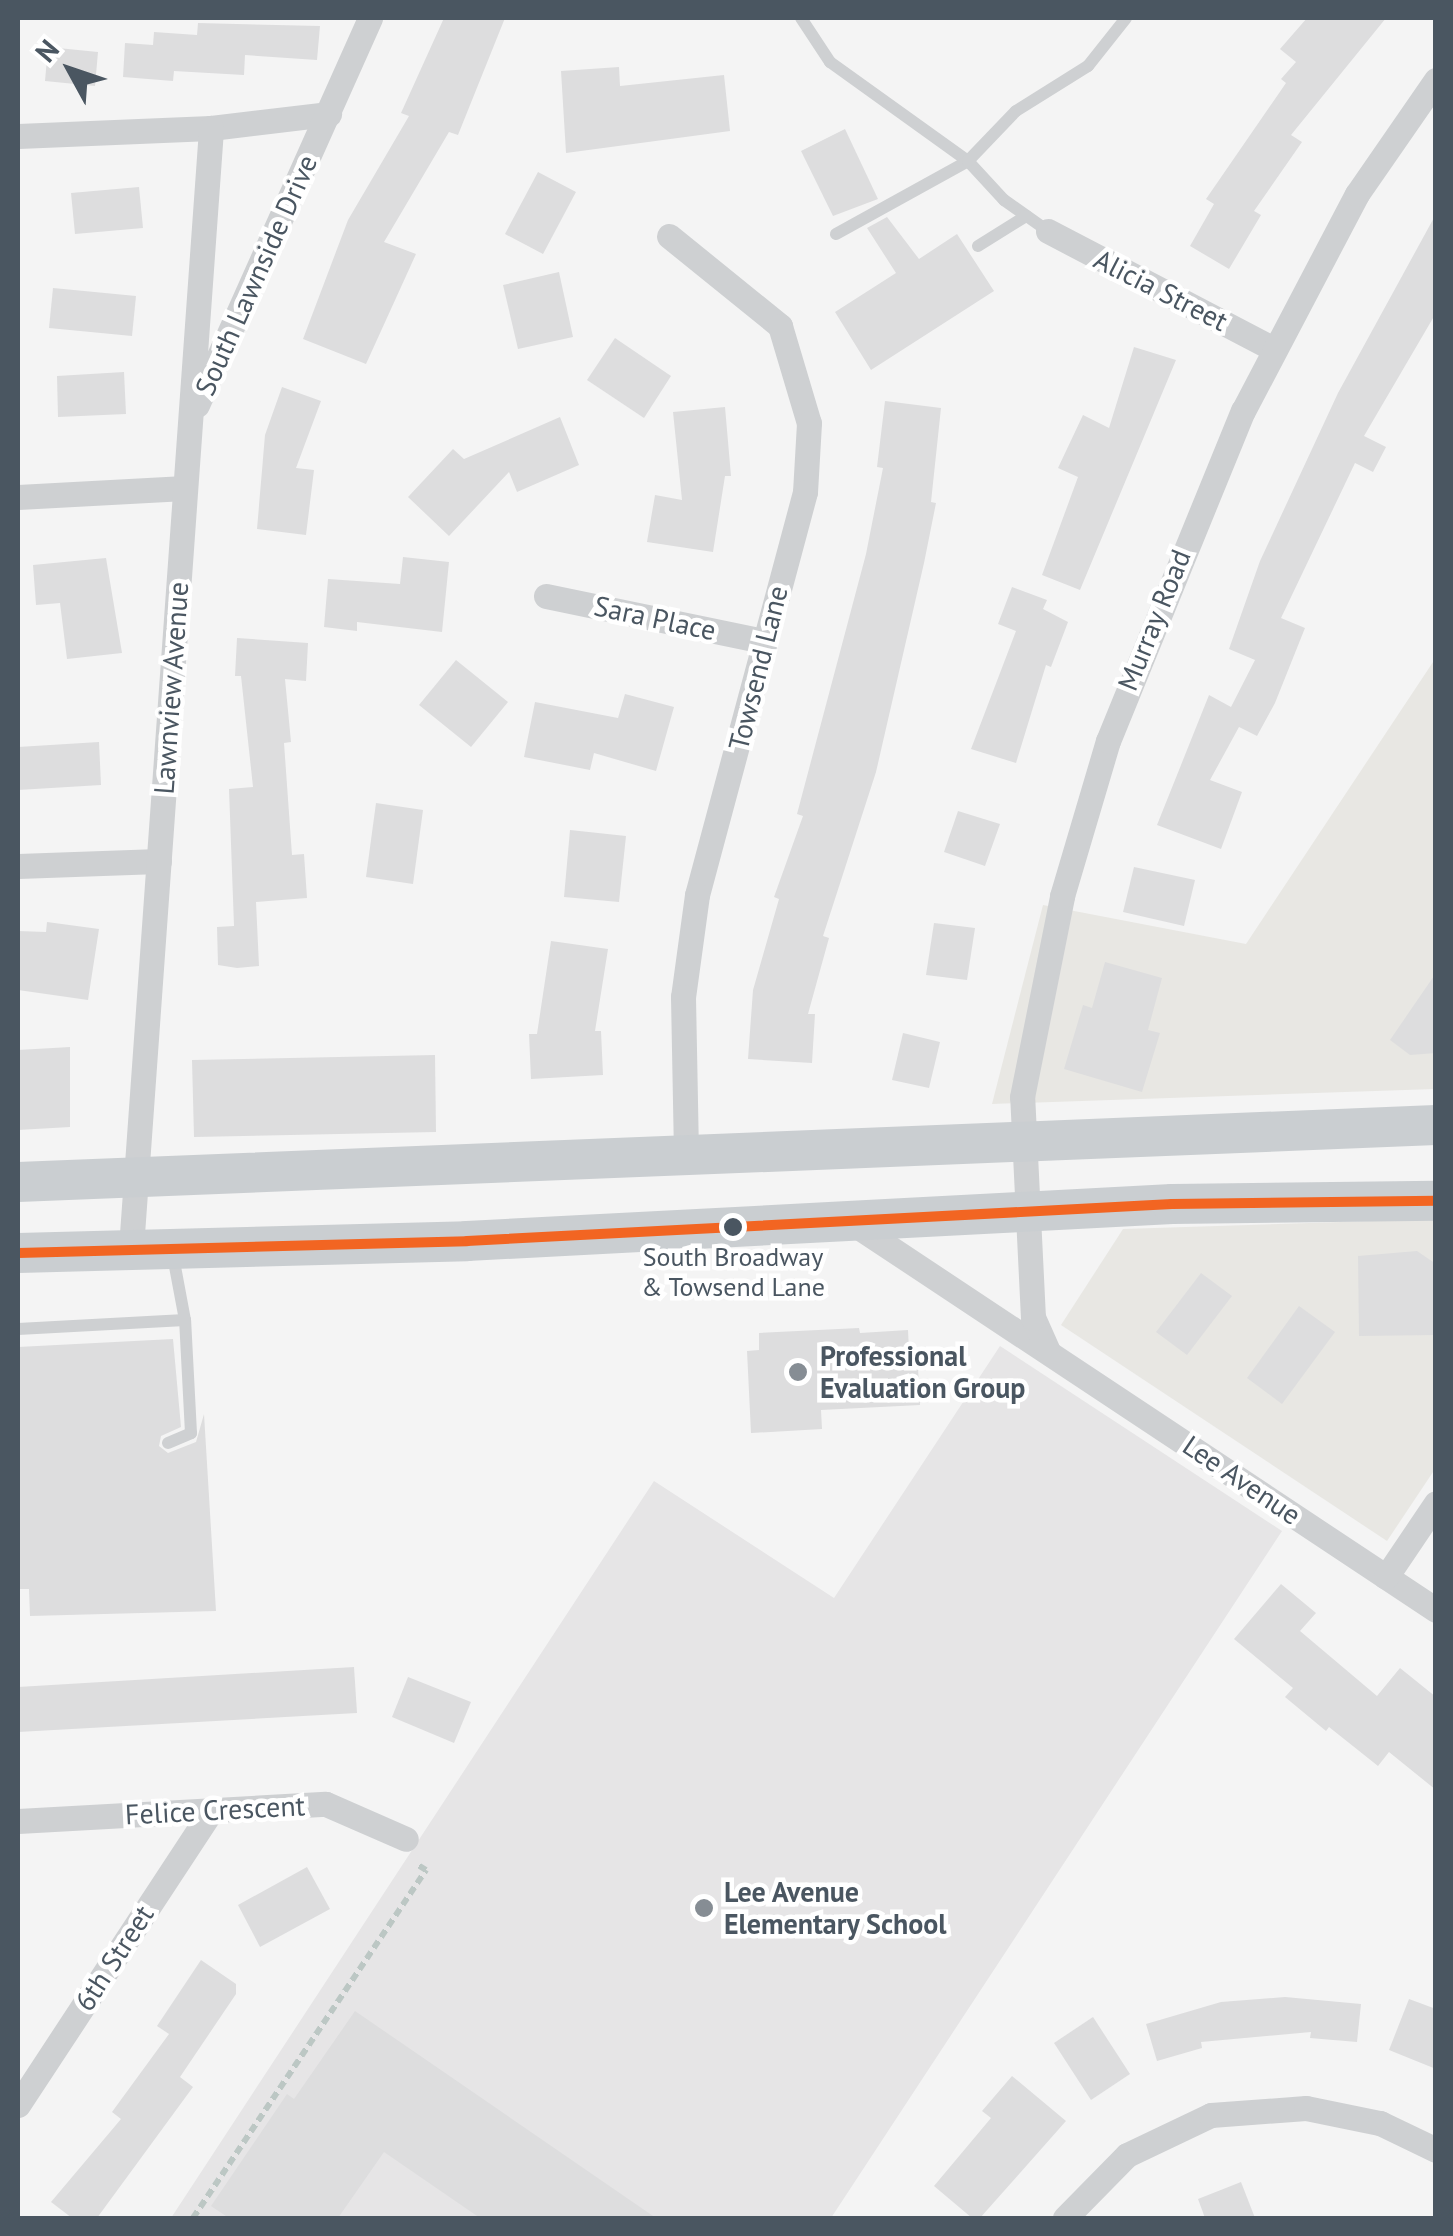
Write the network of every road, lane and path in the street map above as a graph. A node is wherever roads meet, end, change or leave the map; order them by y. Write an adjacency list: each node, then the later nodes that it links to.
1 (370, 18): 5 (street, South Lawnside Drive)
2 (801, 18): 8 (lane)
3 (1126, 18): 8 (lane)
4 (1436, 80): 14 (street, Murray Road)
5 (325, 123): 6 (street); 15 (street, South Lawnside Drive)
6 (211, 128): 7 (street); 15 (street, Lawnview Avenue)
7 (18, 136)
8 (968, 160): 9 (lane); 11 (lane)
9 (1026, 216): 10 (lane); 13 (lane)
10 (1048, 231): 14 (street, Alicia Street)
11 (836, 234)
12 (669, 236): 19 (street, Towsend Lane)
13 (978, 246)
14 (1274, 349): 23 (street, Murray Road)
15 (190, 420): 16 (street, Lawnview Avenue)
16 (186, 488): 17 (street); 20 (street, Lawnview Avenue)
17 (18, 496)
18 (546, 596): 19 (street, Sara Place)
19 (764, 642): 24 (street, Towsend Lane)
20 (158, 861): 21 (street); 25 (street, Lawnview Avenue)
21 (18, 866)
22 (1436, 1124): 23 (main road)
23 (1028, 1140): 24 (main road); 28 (street, Murray Road)
24 (686, 1155): 25 (main road)
25 (136, 1178): 26 (main road); 30 (street, Lawnview Avenue)
26 (18, 1182)
27 (1436, 1201): 28 (main road)
28 (1032, 1212): 29 (main road); 35 (street)
29 (842, 1216): 31 (main road); 35 (street, Lee Avenue)
30 (131, 1248): 31 (main road); 32 (main road)
31 (172, 1248): 33 (lane)
32 (18, 1252)
33 (185, 1320): 34 (lane); 36 (lane)
34 (18, 1329)
35 (1048, 1351): 38 (street, Lee Avenue)
36 (168, 1442)
37 (1436, 1503): 38 (street)
38 (1386, 1576): 39 (street, Lee Avenue)
39 (1436, 1610)
40 (211, 1811): 41 (street, Felice Crescent); 42 (street, Felice Crescent); 43 (street, 6th Street)
41 (18, 1820)
42 (408, 1850): 45 (path)
43 (18, 2105)
44 (1436, 2150): 46 (street)
45 (194, 2218)
46 (1065, 2218)

